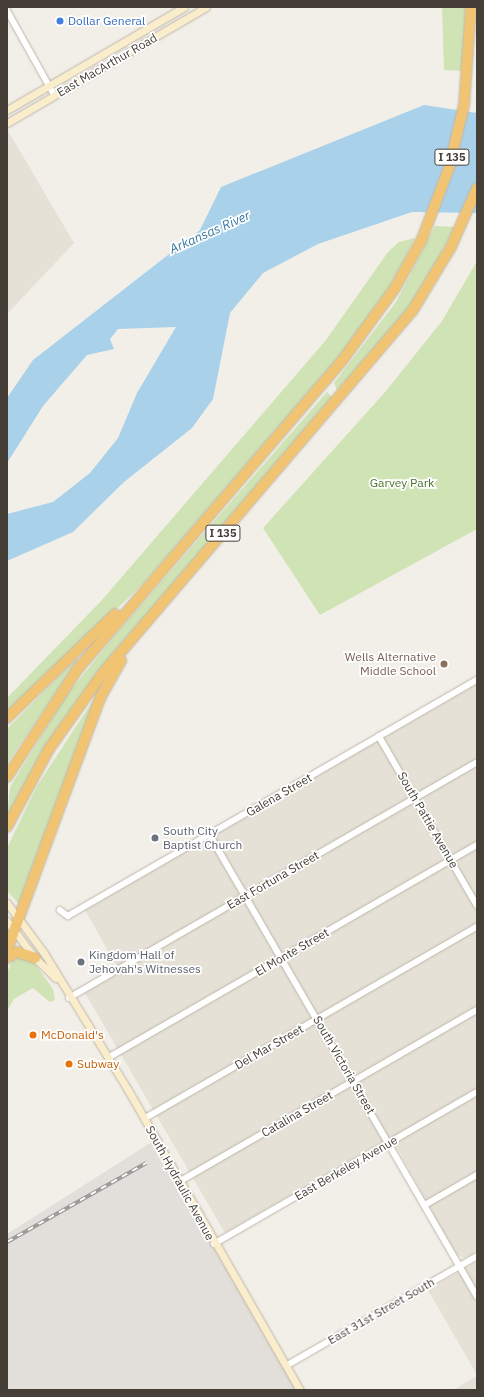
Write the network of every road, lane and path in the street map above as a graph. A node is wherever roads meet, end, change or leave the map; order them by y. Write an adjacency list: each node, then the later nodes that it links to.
1 (184, 7): 5 (street, East MacArthur Road)
2 (206, 7): 6 (street, East MacArthur Road)
3 (471, 7): 10 (highway, I 135)
4 (7, 10): 5 (street)
5 (50, 86): 6 (street); 7 (street, East MacArthur Road)
6 (55, 96): 8 (street, East MacArthur Road)
7 (7, 110)
8 (7, 123)
9 (477, 188): 11 (highway, I 135)
10 (158, 575): 13 (highway); 16 (highway, I 135)
11 (162, 604): 18 (highway, I 135); 26 (highway)
12 (477, 680): 14 (street, Galena Street)
13 (7, 718)
14 (379, 736): 17 (street, South Pattie Avenue); 19 (street, Galena Street)
15 (477, 762): 17 (street, East Fortuna Street)
16 (7, 777)
17 (415, 798): 21 (street, South Pattie Avenue); 22 (street, East Fortuna Street)
18 (7, 827)
19 (210, 835): 22 (street, South Victoria Street); 25 (street, Galena Street)
20 (477, 845): 21 (street, El Monte Street)
21 (451, 860): 24 (street, South Pattie Avenue); 33 (street, El Monte Street)
22 (246, 896): 33 (street, South Victoria Street); 35 (street, East Fortuna Street)
23 (7, 903): 26 (street, South Hydraulic Avenue)
24 (477, 905)
25 (60, 910)
26 (18, 916): 29 (highway); 34 (street, South Hydraulic Avenue)
27 (7, 921): 29 (street, South Hydraulic Avenue)
28 (477, 928): 37 (street, Del Mar Street)
29 (14, 930): 30 (highway); 32 (street, South Hydraulic Avenue)
30 (7, 950)
31 (7, 958): 32 (highway)
32 (35, 958): 34 (street, South Hydraulic Avenue)
33 (282, 958): 37 (street, South Victoria Street); 38 (street, El Monte Street)
34 (56, 978): 35 (street, South Hydraulic Avenue)
35 (69, 998): 38 (street, South Hydraulic Avenue)
36 (477, 1010): 39 (street, Catalina Street)
37 (318, 1019): 39 (street, South Victoria Street); 41 (street, Del Mar Street)
38 (108, 1058): 41 (street, South Hydraulic Avenue)
39 (353, 1081): 42 (street, South Victoria Street); 44 (street, Catalina Street)
40 (477, 1092): 42 (street, East Berkeley Avenue)
41 (144, 1119): 44 (street, South Hydraulic Avenue)
42 (388, 1143): 45 (street, South Victoria Street); 46 (street, East Berkeley Avenue)
43 (477, 1175): 45 (street)
44 (179, 1182): 46 (street, South Hydraulic Avenue)
45 (424, 1205): 48 (street, South Victoria Street)
46 (214, 1244): 50 (street, South Hydraulic Avenue)
47 (477, 1256): 48 (street, East 31st Street South)
48 (460, 1266): 49 (street, South Victoria Street); 50 (street, East 31st Street South)
49 (477, 1296)
50 (286, 1366): 51 (street, South Hydraulic Avenue)
51 (300, 1390)

